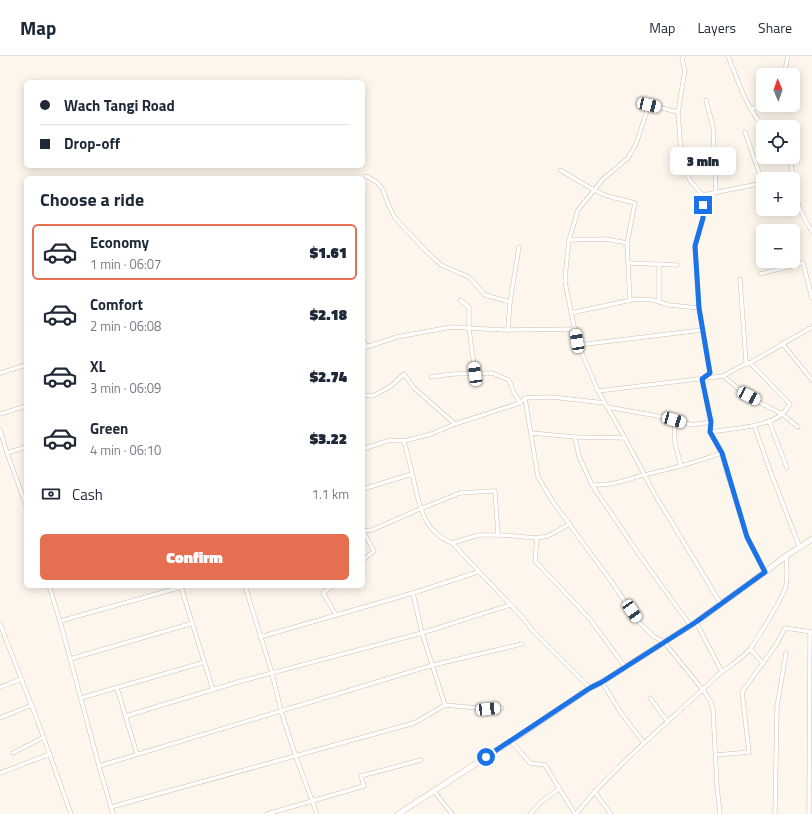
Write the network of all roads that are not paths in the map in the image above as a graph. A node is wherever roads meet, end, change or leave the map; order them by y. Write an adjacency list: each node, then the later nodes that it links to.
1 (684, 56): 8 (street)
2 (728, 56): 7 (street)
3 (788, 56): 4 (street)
4 (785, 68)
5 (706, 100): 16 (street)
6 (756, 108): 7 (street)
7 (751, 109): 9 (street)
8 (678, 112): 15 (street); 17 (street)
9 (758, 120)
10 (745, 132): 12 (street)
11 (560, 170): 15 (street)
12 (759, 172)
13 (366, 176): 32 (street)
14 (756, 185): 16 (street)
15 (594, 190): 20 (street); 21 (street)
16 (716, 193): 17 (street)
17 (702, 195): 33 (street)
18 (800, 205): 19 (street)
19 (812, 231)
20 (569, 240): 21 (street); 34 (street)
21 (627, 243): 23 (street)
22 (519, 247): 32 (street)
23 (628, 263): 24 (street); 30 (street)
24 (659, 264): 25 (street); 31 (street)
25 (677, 265)
26 (760, 274): 28 (street)
27 (740, 279): 43 (street)
28 (812, 298)
29 (460, 300): 36 (street)
30 (630, 301): 31 (street); 34 (street)
31 (659, 301): 33 (street)
32 (510, 302): 37 (street)
33 (699, 308): 39 (street)
34 (571, 313): 38 (street)
35 (812, 327): 40 (street)
36 (470, 328): 37 (street); 42 (street); 46 (street)
37 (508, 329): 38 (street)
38 (575, 329): 41 (street)
39 (702, 330): 41 (street); 49 (street)
40 (782, 343): 43 (street); 50 (street)
41 (578, 345): 51 (street)
42 (365, 348)
43 (750, 363): 47 (street); 59 (street)
44 (24, 366): 45 (street)
45 (0, 373)
46 (475, 374): 48 (street); 54 (street)
47 (722, 376): 49 (street); 59 (street)
48 (431, 377)
49 (702, 379): 51 (street); 62 (street)
50 (812, 380)
51 (598, 391): 55 (street)
52 (365, 395): 63 (street)
53 (525, 398): 54 (street); 55 (street); 68 (street)
54 (520, 403): 63 (street)
55 (605, 403): 57 (street)
56 (24, 407): 58 (street)
57 (607, 407): 60 (street); 70 (street)
58 (0, 414)
59 (782, 414): 61 (street); 65 (street)
60 (674, 420): 62 (street); 76 (street)
61 (769, 421): 64 (street); 77 (street)
62 (711, 422): 67 (street)
63 (455, 424): 71 (street)
64 (754, 425): 67 (street); 91 (street)
65 (798, 427)
66 (0, 430): 74 (street)
67 (710, 432): 75 (street)
68 (531, 433): 69 (street); 84 (street)
69 (575, 437): 70 (street); 80 (street)
70 (625, 438): 79 (street)
71 (404, 440): 73 (street); 78 (street)
72 (24, 448): 74 (street)
73 (365, 448)
74 (7, 453): 82 (street)
75 (722, 453): 76 (street); 95 (street)
76 (681, 466): 79 (street)
77 (787, 468)
78 (412, 474): 81 (street); 83 (street)
79 (644, 475): 80 (street); 102 (street)
80 (592, 484): 109 (street)
81 (365, 488)
82 (24, 497)
83 (420, 508): 85 (street); 87 (street); 90 (street)
84 (570, 524): 88 (street); 115 (street)
85 (365, 531)
86 (365, 535): 93 (street)
87 (498, 535): 88 (street); 90 (street)
88 (537, 538): 123 (street)
89 (812, 540): 91 (main road)
90 (452, 543): 94 (street)
91 (800, 548): 92 (main road)
92 (786, 556): 95 (main road); 117 (street)
93 (365, 558)
94 (478, 572): 101 (street); 103 (street)
95 (765, 572): 102 (main road)
96 (50, 588): 105 (street)
97 (179, 588): 105 (street)
98 (183, 588): 107 (street)
99 (246, 588): 113 (street)
100 (329, 588): 104 (street)
101 (413, 593): 104 (street); 111 (street)
102 (721, 604): 106 (main road)
103 (510, 605): 111 (street); 130 (street)
104 (336, 615): 113 (street)
105 (60, 621): 119 (street)
106 (696, 622): 109 (main road); 124 (street)
107 (193, 623): 119 (street); 120 (street)
108 (0, 624): 112 (street)
109 (690, 625): 115 (main road)
110 (811, 632): 121 (street); 169 (street)
111 (422, 633): 122 (street); 125 (street)
112 (5, 636): 114 (street); 126 (street)
113 (260, 637): 125 (street)
114 (0, 639)
115 (664, 642): 123 (main road); 132 (street)
116 (522, 644): 122 (street)
117 (750, 649): 121 (street); 124 (street)
118 (786, 653): 168 (street)
119 (70, 659): 133 (street)
120 (205, 662): 129 (street); 131 (street)
121 (763, 663): 148 (street)
122 (433, 665): 136 (street); 138 (street)
123 (625, 667): 127 (main road)
124 (722, 672): 132 (street)
125 (272, 673): 131 (street); 138 (street)
126 (22, 679): 128 (street); 135 (street)
127 (602, 682): 130 (main road); 144 (street)
128 (0, 687)
129 (117, 688): 133 (street); 139 (street)
130 (590, 688): 143 (main road)
131 (213, 690): 139 (street)
132 (703, 690): 141 (street); 148 (street)
133 (81, 698): 151 (street)
134 (650, 698): 141 (street)
135 (32, 705): 140 (street); 142 (street)
136 (445, 705): 137 (street); 149 (street)
137 (502, 708)
138 (281, 711): 147 (street); 149 (street)
139 (126, 716): 147 (street)
140 (0, 718)
141 (666, 721): 144 (street)
142 (44, 737): 145 (street); 146 (street)
143 (511, 741): 153 (street); 154 (main road)
144 (644, 743): 155 (street)
145 (13, 753)
146 (50, 754): 152 (street); 158 (street)
147 (138, 754): 151 (street)
148 (716, 755): 167 (street)
149 (296, 757): 156 (street); 157 (street)
150 (421, 760): 156 (street)
151 (99, 766): 157 (street)
152 (0, 773)
153 (559, 789): 164 (street); 165 (street)
154 (434, 791): 162 (main road); 163 (street)
155 (594, 791): 165 (street); 166 (street)
156 (312, 800): 160 (street); 161 (street)
157 (111, 807): 159 (street)
158 (71, 814)
159 (113, 814)
160 (267, 814)
161 (317, 814)
162 (398, 814)
163 (452, 814)
164 (530, 814)
165 (575, 814)
166 (611, 814)
167 (720, 814)
168 (775, 814)
169 (808, 814)

